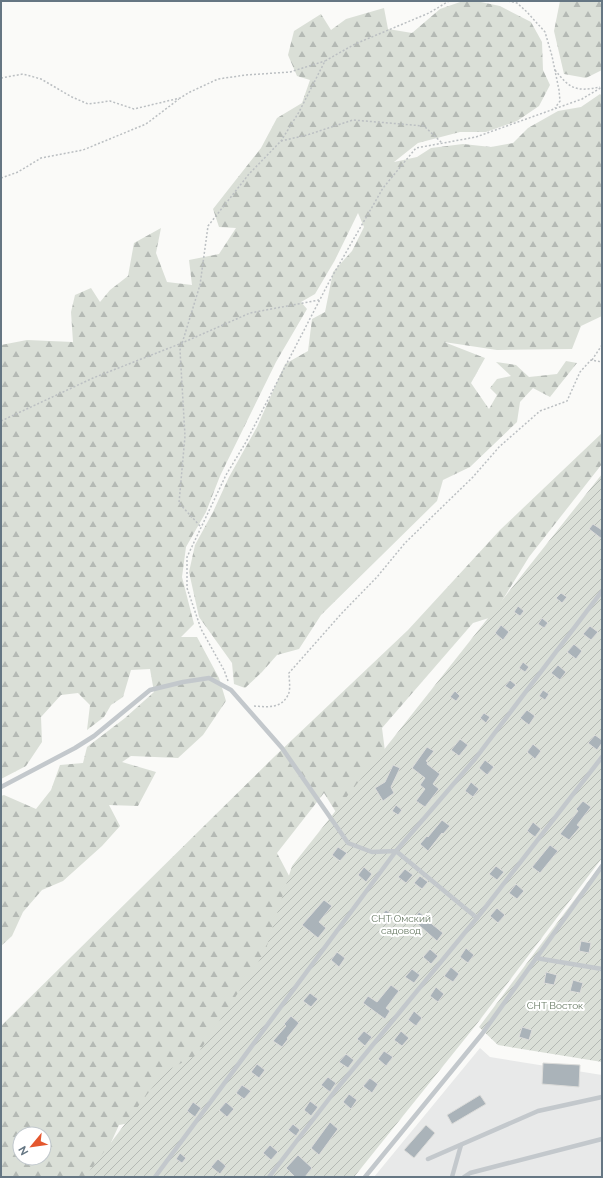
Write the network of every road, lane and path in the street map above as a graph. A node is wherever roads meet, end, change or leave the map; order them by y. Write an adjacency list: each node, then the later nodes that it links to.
1 (449, 1): 4 (path)
2 (508, 1): 3 (path)
3 (516, 2): 5 (path)
4 (324, 61): 8 (path); 10 (path)
5 (555, 70): 7 (path); 9 (path)
6 (1, 78): 8 (path)
7 (602, 87): 9 (path)
8 (180, 98): 12 (path)
9 (554, 109): 11 (path)
10 (281, 141): 11 (path); 14 (path)
11 (442, 143): 13 (path)
12 (1, 178)
13 (319, 300): 14 (path); 19 (path)
14 (182, 343): 18 (path); 19 (path)
15 (602, 345): 16 (path)
16 (591, 360): 17 (path); 22 (path)
17 (602, 362)
18 (1, 421)
19 (200, 526): 21 (path)
20 (602, 591): 25 (lane)
21 (231, 690): 22 (lane); 24 (lane)
22 (245, 705): 25 (lane)
23 (602, 757): 28 (lane)
24 (1, 787)
25 (396, 851): 28 (lane); 35 (lane)
26 (602, 866): 27 (lane)
27 (600, 871): 29 (lane)
28 (476, 918): 36 (lane)
29 (536, 958): 30 (lane); 37 (lane)
30 (602, 969)
31 (602, 1097): 33 (lane)
32 (602, 1139): 39 (lane)
33 (461, 1145): 34 (lane); 38 (lane)
34 (428, 1159)
35 (155, 1177)
36 (269, 1177)
37 (364, 1177)
38 (452, 1177)
39 (464, 1177)

